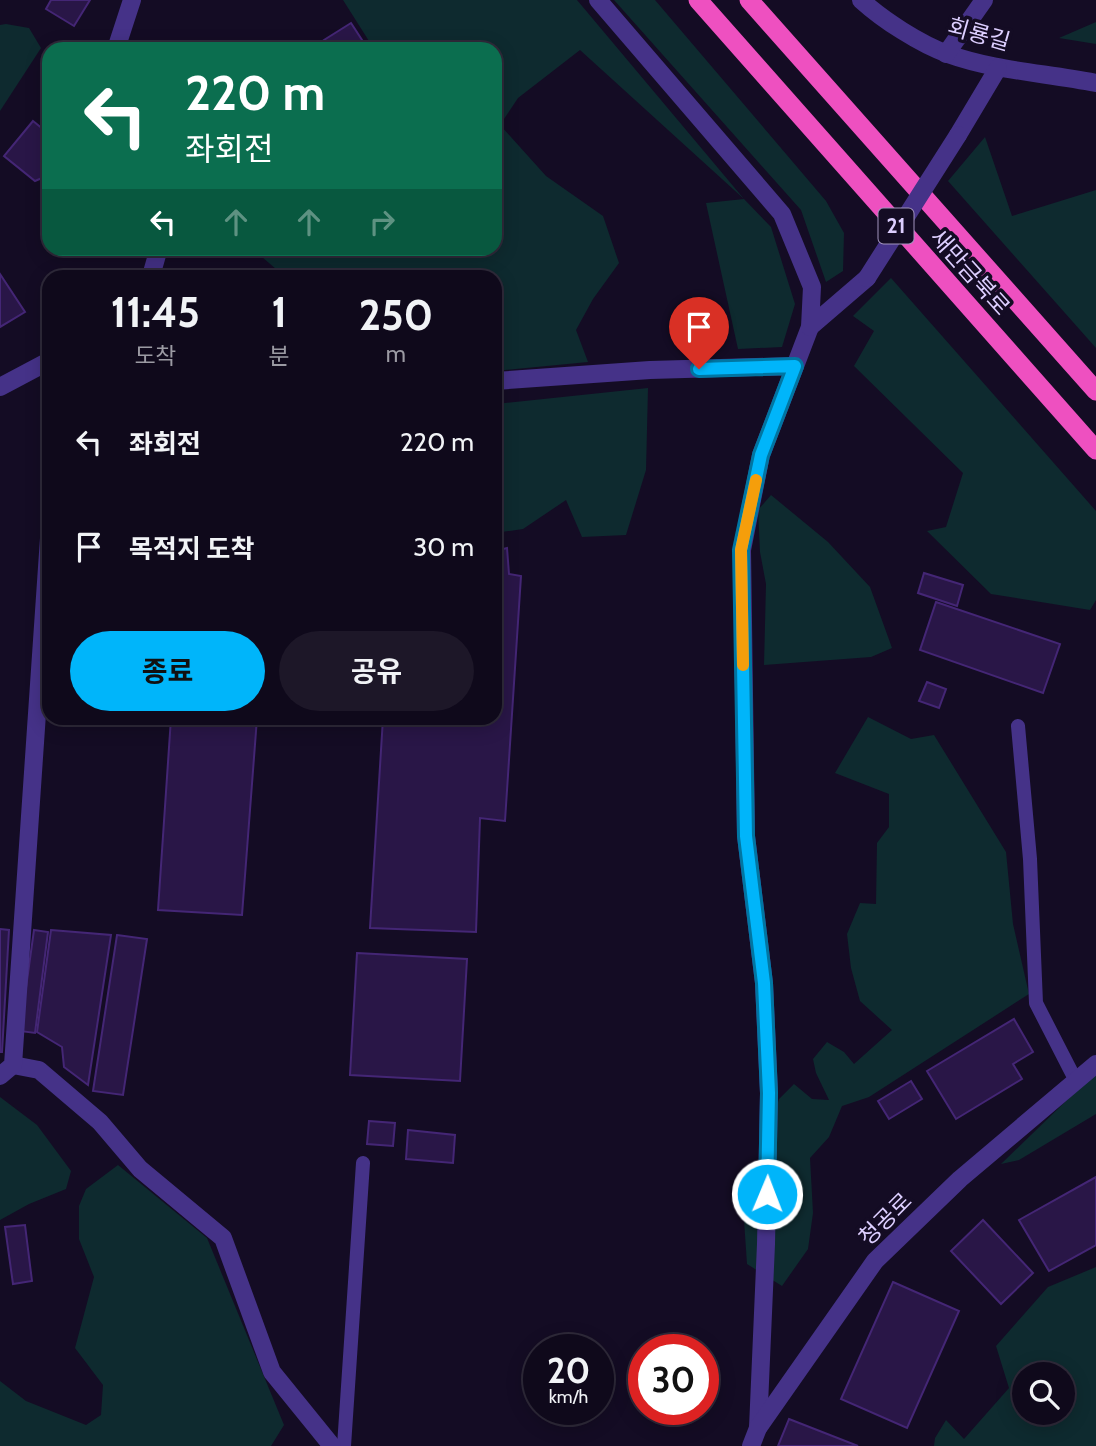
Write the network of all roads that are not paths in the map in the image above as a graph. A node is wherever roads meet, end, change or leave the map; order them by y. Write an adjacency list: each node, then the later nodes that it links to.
1 (132, 0): 7 (street)
2 (598, 0): 11 (street)
3 (698, 0): 17 (highway, 새만금북로 / 21)
4 (749, 0): 16 (highway, 새만금북로 / 21)
5 (861, 0): 8 (street, 회룡길)
6 (984, 0): 8 (street)
7 (118, 42)
8 (946, 54): 9 (street, 회룡길)
9 (998, 68): 10 (street, 회룡길); 11 (street, bridge)
10 (1096, 83)
11 (810, 327): 13 (street)
12 (42, 364): 15 (street)
13 (795, 366): 14 (street); 24 (street)
14 (502, 381)
15 (0, 387)
16 (1096, 391)
17 (1096, 450)
18 (42, 627): 21 (street)
19 (1018, 726): 22 (lane)
20 (1096, 1064): 22 (street, 청공로)
21 (7, 1070): 25 (street)
22 (1076, 1081): 24 (street, 청공로)
23 (363, 1163): 26 (lane)
24 (758, 1428): 27 (street, 청공로)
25 (332, 1446)
26 (344, 1446)
27 (751, 1446)

